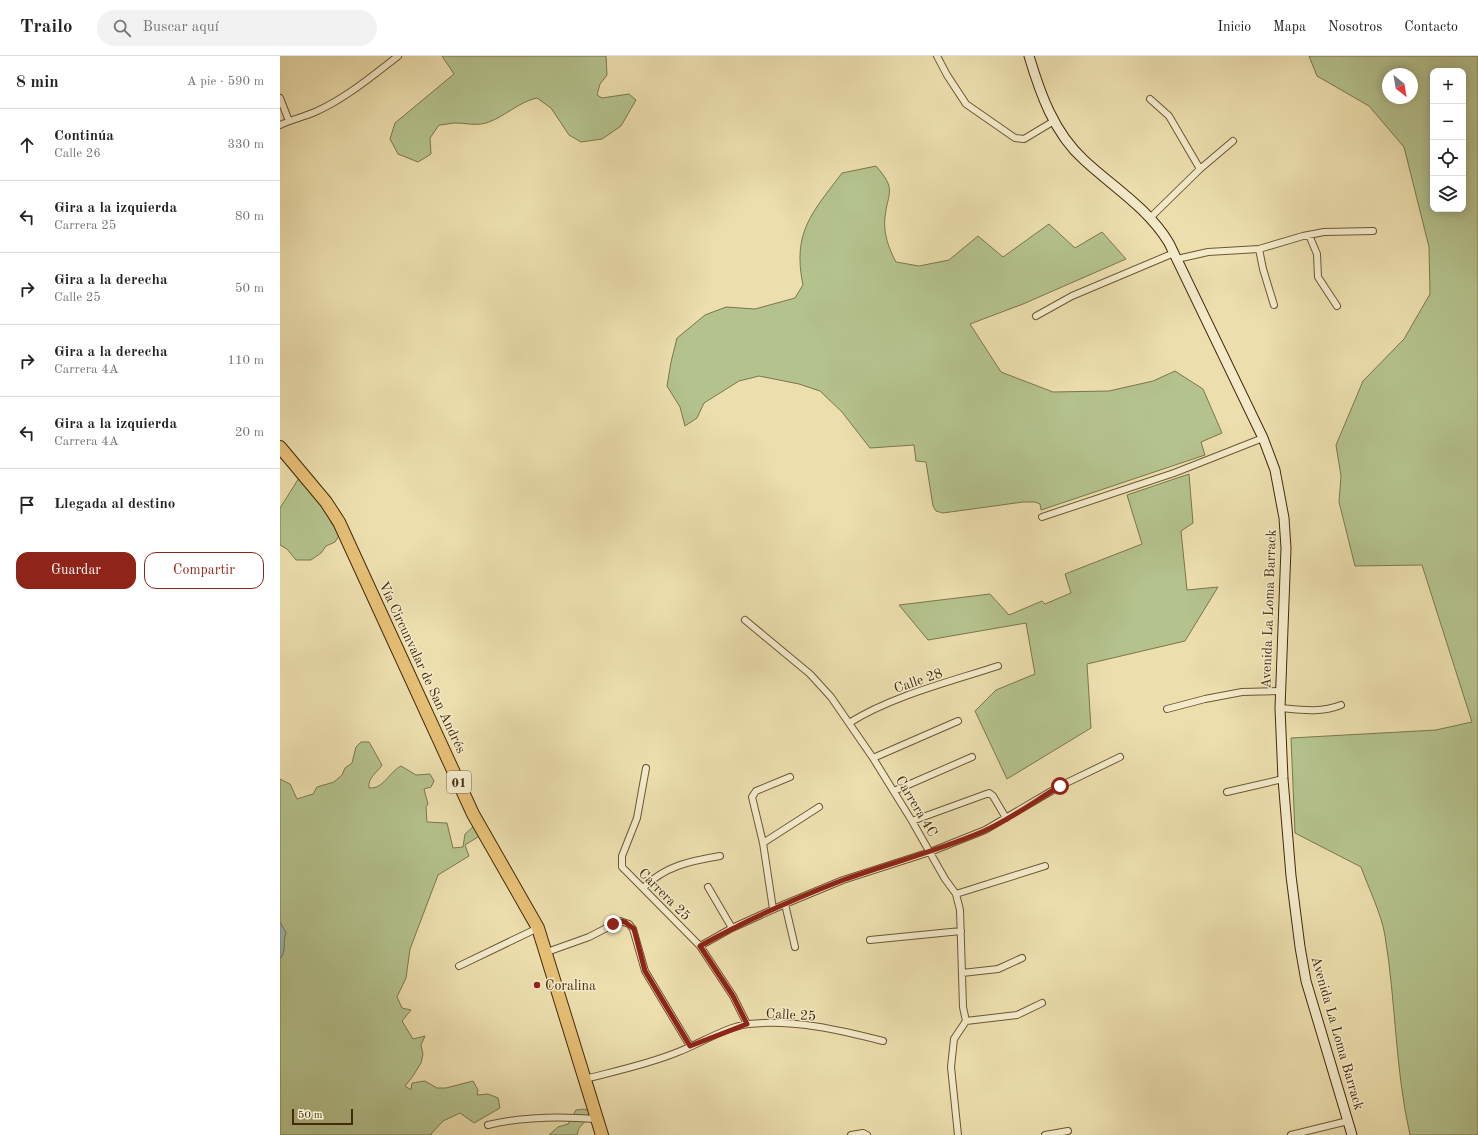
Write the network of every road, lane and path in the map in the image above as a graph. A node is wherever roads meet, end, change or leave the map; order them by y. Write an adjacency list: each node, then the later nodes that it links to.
1 (398, 56): 6 (street)
2 (937, 56): 7 (street)
3 (1028, 56): 7 (main road, Avenida La Loma Barrack)
4 (280, 98): 6 (street)
5 (1150, 100): 10 (street)
6 (289, 121): 8 (street)
7 (1054, 121): 11 (main road, Avenida La Loma Barrack)
8 (280, 125)
9 (1233, 141): 10 (street)
10 (1200, 169): 11 (street)
11 (1151, 217): 15 (main road, Avenida La Loma Barrack)
12 (1373, 231): 13 (street)
13 (1309, 235): 14 (street); 17 (street)
14 (1259, 249): 15 (street); 16 (street)
15 (1175, 256): 18 (street); 19 (main road, Avenida La Loma Barrack)
16 (1274, 305)
17 (1337, 306)
18 (1036, 316)
19 (1263, 438): 21 (street); 24 (main road, Avenida La Loma Barrack)
20 (280, 447): 50 (highway, Vía Circunvalar de San Andrés / 01)
21 (1042, 517)
22 (745, 620): 29 (street, Carrera 4C)
23 (998, 666): 29 (street, Calle 28)
24 (1280, 691): 26 (main road, Avenida La Loma Barrack); 27 (street)
25 (1341, 705): 26 (street)
26 (1280, 708): 35 (main road, Avenida La Loma Barrack)
27 (1167, 710)
28 (958, 721): 32 (street)
29 (849, 723): 32 (street, Carrera 4C)
30 (972, 757): 36 (street)
31 (1120, 757): 39 (street)
32 (874, 758): 36 (street, Carrera 4C)
33 (646, 768): 46 (street, Carrera 25)
34 (790, 777): 41 (street)
35 (1283, 780): 37 (street); 67 (main road, Avenida La Loma Barrack)
36 (894, 791): 40 (street, Carrera 4C)
37 (1227, 792)
38 (819, 807): 41 (street)
39 (1006, 818): 40 (street); 42 (street)
40 (912, 821): 42 (street, Carrera 4C)
41 (763, 843): 49 (street)
42 (930, 852): 47 (street, Carrera 4C); 48 (street)
43 (720, 856): 46 (street)
44 (1045, 866): 47 (street)
45 (708, 887): 51 (street)
46 (643, 888): 54 (street, Carrera 25)
47 (956, 894): 52 (street, Carrera 4C)
48 (785, 904): 49 (street); 55 (street)
49 (773, 909): 51 (street)
50 (538, 928): 56 (highway, Vía Circunvalar de San Andrés / 01); 58 (street)
51 (732, 928): 54 (street)
52 (960, 931): 53 (street); 59 (street, Carrera 4C)
53 (870, 940)
54 (700, 946): 62 (street, Carrera 25)
55 (795, 947)
56 (548, 952): 64 (street); 65 (highway, Vía Circunvalar de San Andrés / 01)
57 (1022, 958): 59 (street)
58 (459, 966)
59 (962, 973): 61 (street, Carrera 4C)
60 (1042, 1003): 61 (street)
61 (966, 1021): 73 (street)
62 (747, 1024): 63 (street, Calle 25); 64 (street, Calle 25)
63 (883, 1041)
64 (690, 1046): 65 (street, Calle 25)
65 (585, 1079): 66 (highway, Vía Circunvalar de San Andrés / 01)
66 (597, 1119): 68 (street); 70 (highway, Vía Circunvalar de San Andrés / 01)
67 (1348, 1121): 75 (street); 76 (main road, Avenida La Loma Barrack)
68 (488, 1125)
69 (1068, 1131): 74 (street)
70 (602, 1135)
71 (851, 1135): 72 (street)
72 (867, 1135)
73 (958, 1135)
74 (1045, 1135)
75 (1291, 1135)
76 (1352, 1135)

